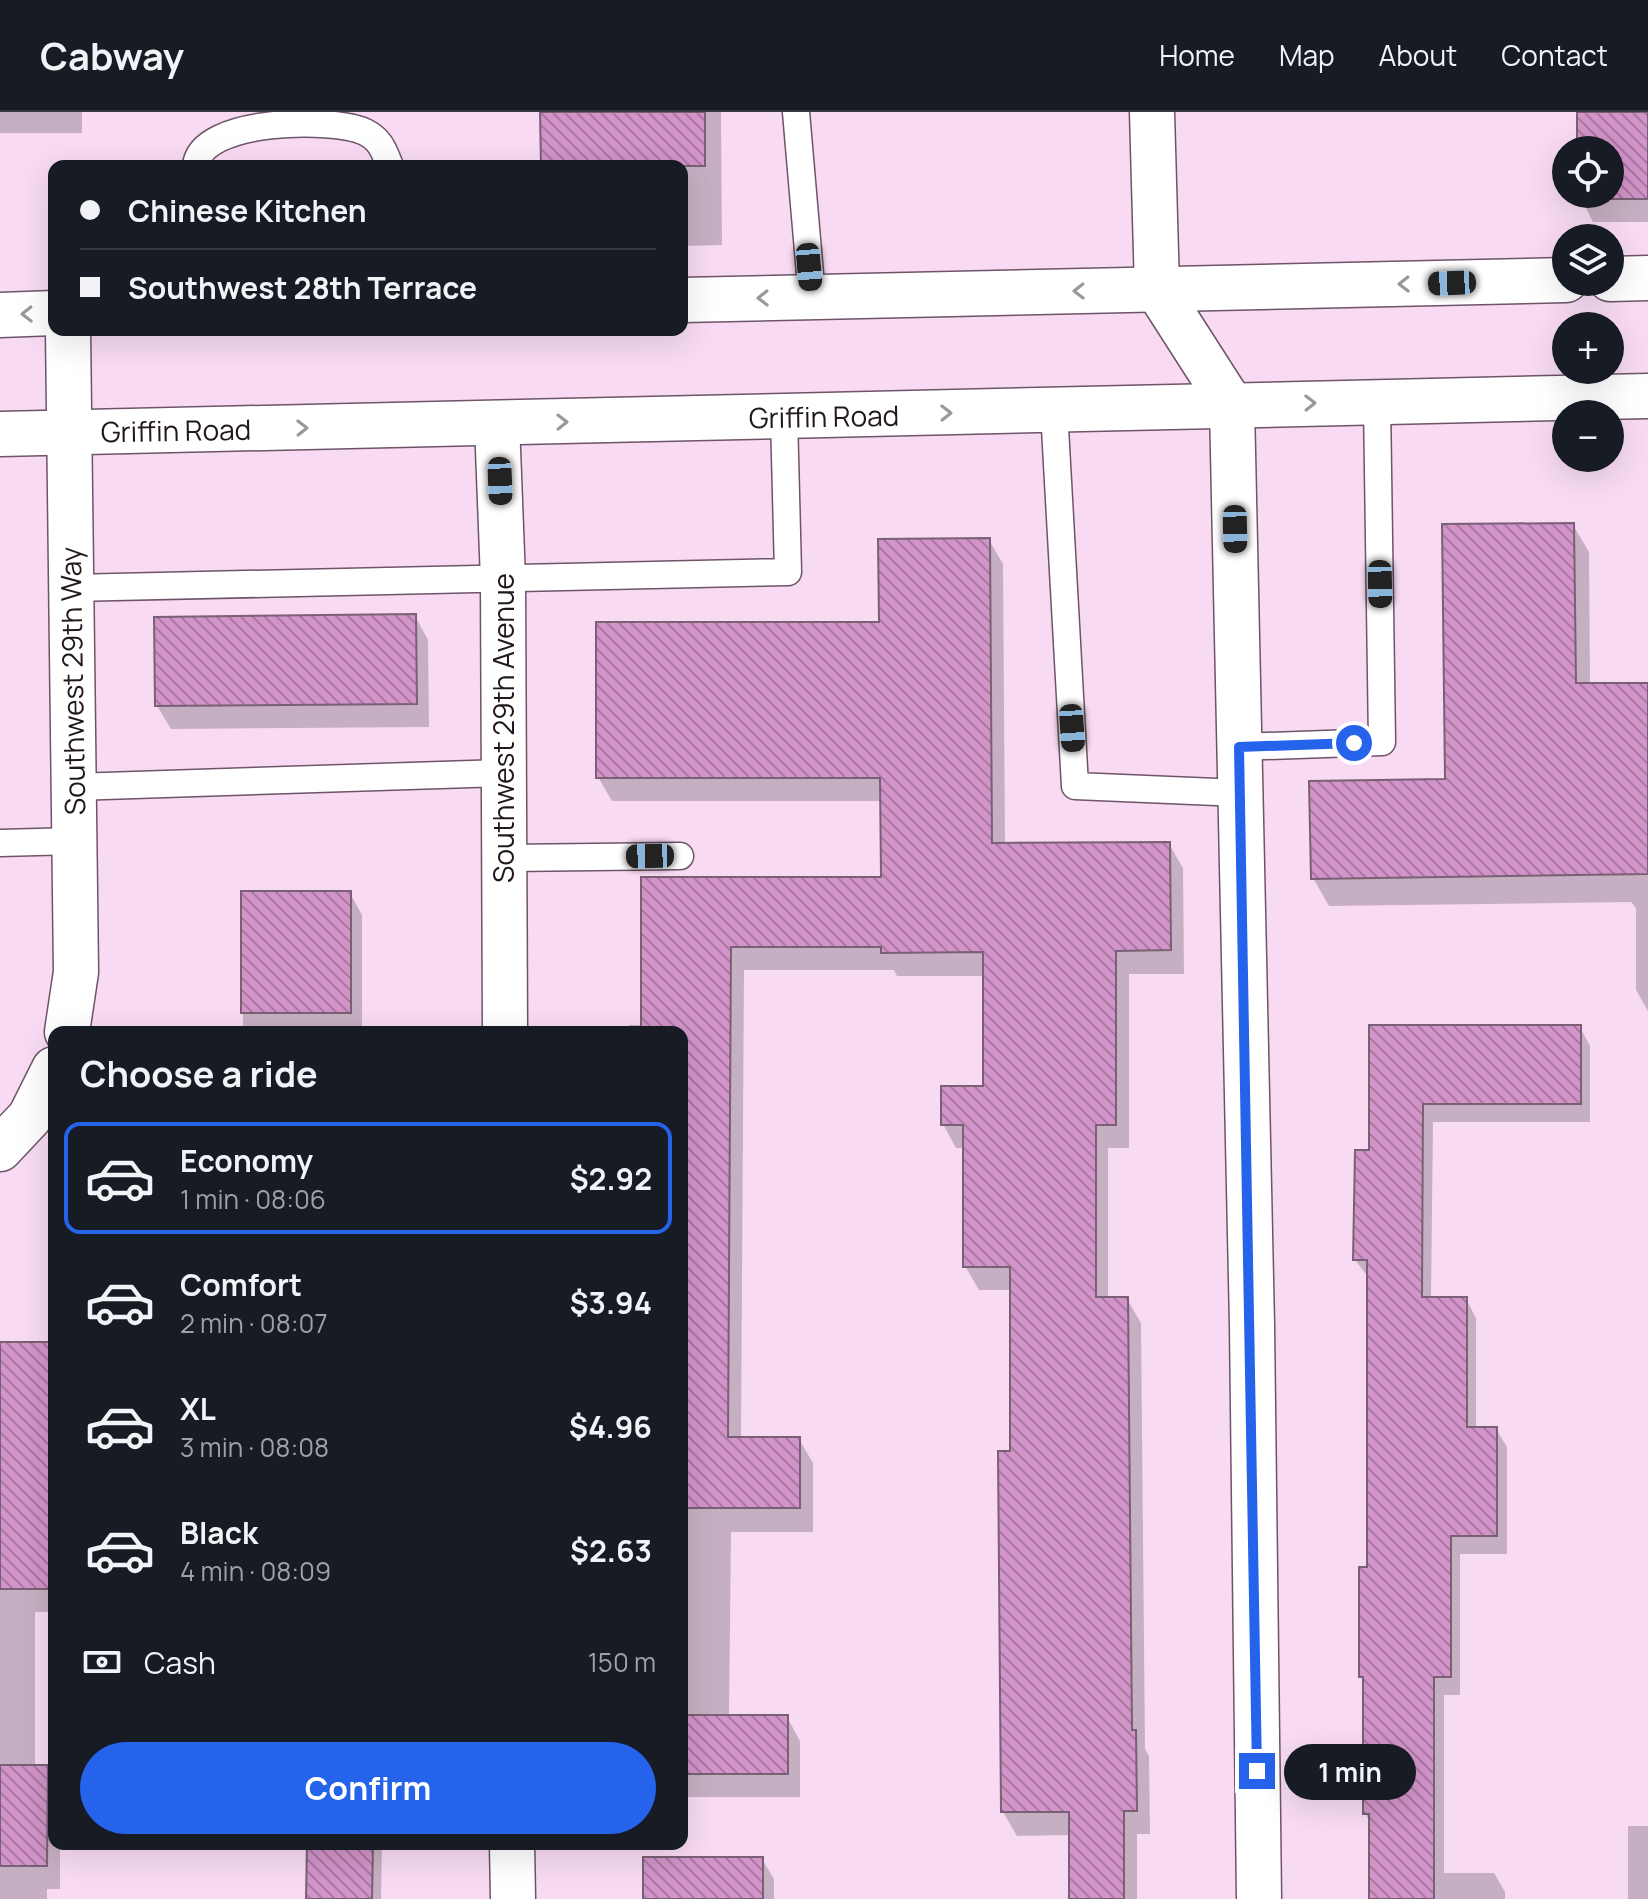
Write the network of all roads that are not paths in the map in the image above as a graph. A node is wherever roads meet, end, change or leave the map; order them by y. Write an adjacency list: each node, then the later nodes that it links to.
1 (796, 112): 9 (lane)
2 (1152, 112): 8 (street)
3 (196, 160): 4 (lane)
4 (388, 160)
5 (1648, 278): 6 (street)
6 (1624, 279)
7 (1552, 280): 8 (street, one-way to 8)
8 (1157, 289): 9 (street, one-way to 9); 16 (street)
9 (812, 297): 10 (street, one-way to 10)
10 (688, 300)
11 (48, 313): 12 (street, one-way to 12)
12 (0, 315)
13 (68, 336): 20 (street, Southwest 29th Way)
14 (1648, 396): 15 (street, Griffin Road)
15 (1377, 402): 16 (street, Griffin Road, one-way to 15); 24 (lane)
16 (1232, 406): 17 (street, Griffin Road); 24 (street)
17 (1054, 410): 18 (street, Griffin Road, one-way to 17); 27 (lane)
18 (784, 417): 19 (street, Griffin Road, one-way to 18); 22 (lane)
19 (497, 423): 20 (street, Griffin Road, one-way to 19); 22 (street, Southwest 29th Avenue)
20 (69, 433): 21 (street, Griffin Road); 23 (street, Southwest 29th Way)
21 (0, 434)
22 (503, 580): 23 (lane); 25 (street, Southwest 29th Avenue)
23 (71, 588): 26 (street, Southwest 29th Way)
24 (1239, 747): 27 (street)
25 (502, 773): 26 (lane); 31 (street, Southwest 29th Avenue)
26 (74, 787): 28 (street, Southwest 29th Way)
27 (1240, 793): 38 (street)
28 (75, 841): 29 (lane); 32 (street, Southwest 29th Way)
29 (0, 843)
30 (680, 856): 31 (lane)
31 (503, 858): 33 (street, Southwest 29th Avenue)
32 (68, 1026)
33 (505, 1026)
34 (48, 1081): 35 (street)
35 (0, 1149)
36 (512, 1850): 37 (street)
37 (513, 1899)
38 (1259, 1899)

